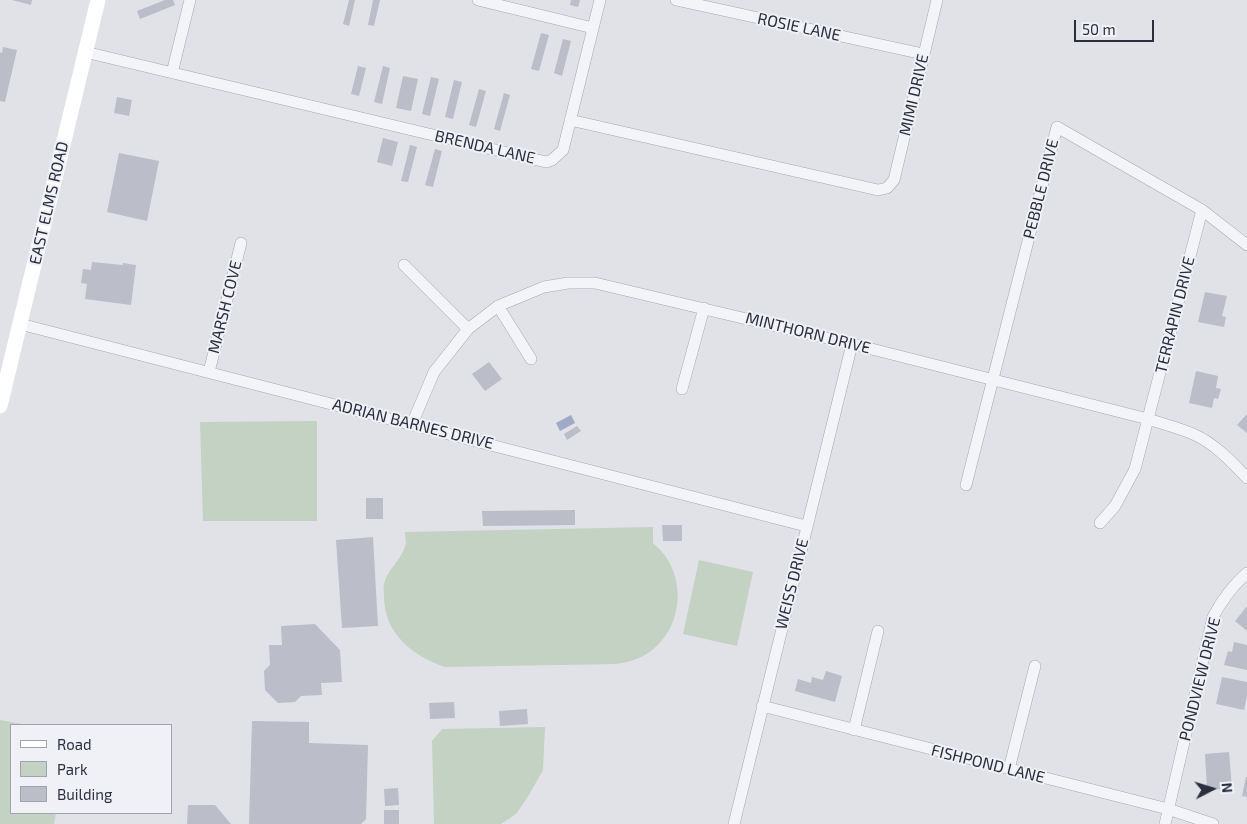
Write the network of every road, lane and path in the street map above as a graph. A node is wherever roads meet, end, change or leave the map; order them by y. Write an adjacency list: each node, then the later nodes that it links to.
1 (98, 0): 8 (main road, EAST ELMS ROAD)
2 (190, 0): 10 (street)
3 (478, 0): 7 (street)
4 (600, 0): 7 (street, BRENDA LANE)
5 (676, 0): 9 (street, ROSIE LANE)
6 (937, 0): 9 (street, MIMI DRIVE)
7 (593, 28): 11 (street, BRENDA LANE)
8 (85, 52): 10 (street, BRENDA LANE); 18 (main road, EAST ELMS ROAD)
9 (923, 54): 11 (street, MIMI DRIVE)
10 (172, 73): 11 (street, BRENDA LANE)
11 (570, 120)
12 (1202, 210): 14 (street, PEBBLE DRIVE); 23 (street, PEBBLE DRIVE); 26 (street, TERRAPIN DRIVE)
13 (241, 242): 22 (street, MARSH COVE)
14 (1247, 245)
15 (404, 266): 19 (street)
16 (498, 306): 17 (street, MINTHORN DRIVE); 19 (street, MINTHORN DRIVE); 21 (street)
17 (704, 308): 20 (street, MINTHORN DRIVE); 24 (street)
18 (20, 324): 22 (street, ADRIAN BARNES DRIVE); 25 (main road, EAST ELMS ROAD)
19 (468, 329): 27 (street, MINTHORN DRIVE)
20 (852, 344): 23 (street, MINTHORN DRIVE); 31 (street, WEISS DRIVE)
21 (531, 359)
22 (209, 372): 27 (street, ADRIAN BARNES DRIVE)
23 (993, 380): 26 (street, MINTHORN DRIVE); 29 (street)
24 (682, 389)
25 (0, 406)
26 (1148, 419): 28 (street, MINTHORN DRIVE); 30 (street, TERRAPIN DRIVE)
27 (412, 424): 31 (street, ADRIAN BARNES DRIVE)
28 (1247, 478)
29 (966, 484)
30 (1100, 523)
31 (806, 526): 35 (street, WEISS DRIVE)
32 (1247, 574): 38 (street, PONDVIEW DRIVE)
33 (878, 631): 36 (street)
34 (1035, 666): 37 (street)
35 (762, 706): 36 (street, FISHPOND LANE); 39 (street, WEISS DRIVE)
36 (854, 730): 37 (street, FISHPOND LANE)
37 (1009, 769): 38 (street, FISHPOND LANE)
38 (1168, 809): 40 (street, PONDVIEW DRIVE); 41 (street, FISHPOND LANE)
39 (734, 824)
40 (1165, 824)
41 (1213, 824)

